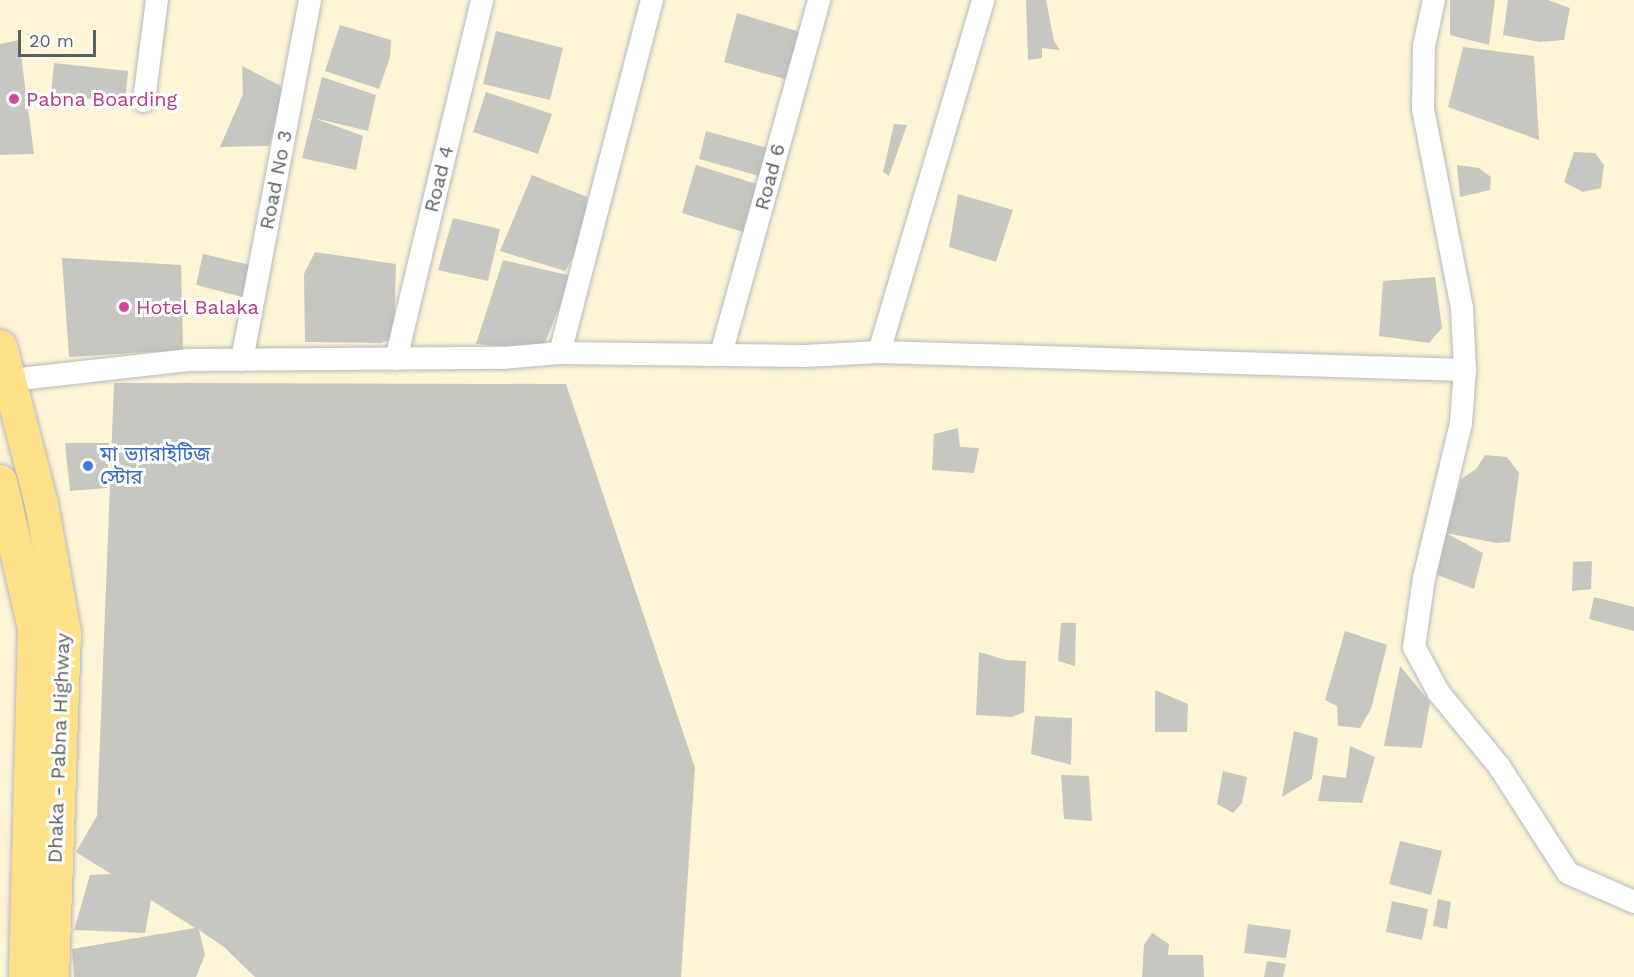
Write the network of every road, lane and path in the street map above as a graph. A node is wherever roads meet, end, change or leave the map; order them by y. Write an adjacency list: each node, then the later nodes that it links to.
1 (157, 0): 8 (street)
2 (310, 0): 14 (street, Road No 3)
3 (482, 0): 13 (street, Road 4)
4 (651, 0): 11 (street)
5 (819, 0): 12 (street, Road 6)
6 (983, 0): 10 (street)
7 (1434, 0): 15 (street)
8 (144, 101)
9 (0, 346): 16 (highway, Dhaka - Pabna Highway)
10 (879, 352): 12 (street); 15 (street)
11 (560, 353): 12 (street); 13 (street)
12 (721, 354)
13 (396, 358): 14 (street)
14 (242, 360): 16 (street)
15 (1466, 370): 19 (street)
16 (11, 380): 18 (highway, Dhaka - Pabna Highway)
17 (0, 481): 18 (highway, Dhaka - Pabna Highway)
18 (49, 630): 20 (highway, Dhaka - Pabna Highway); 21 (highway, Dhaka - Pabna Highway)
19 (1634, 902)
20 (25, 977)
21 (52, 977)

